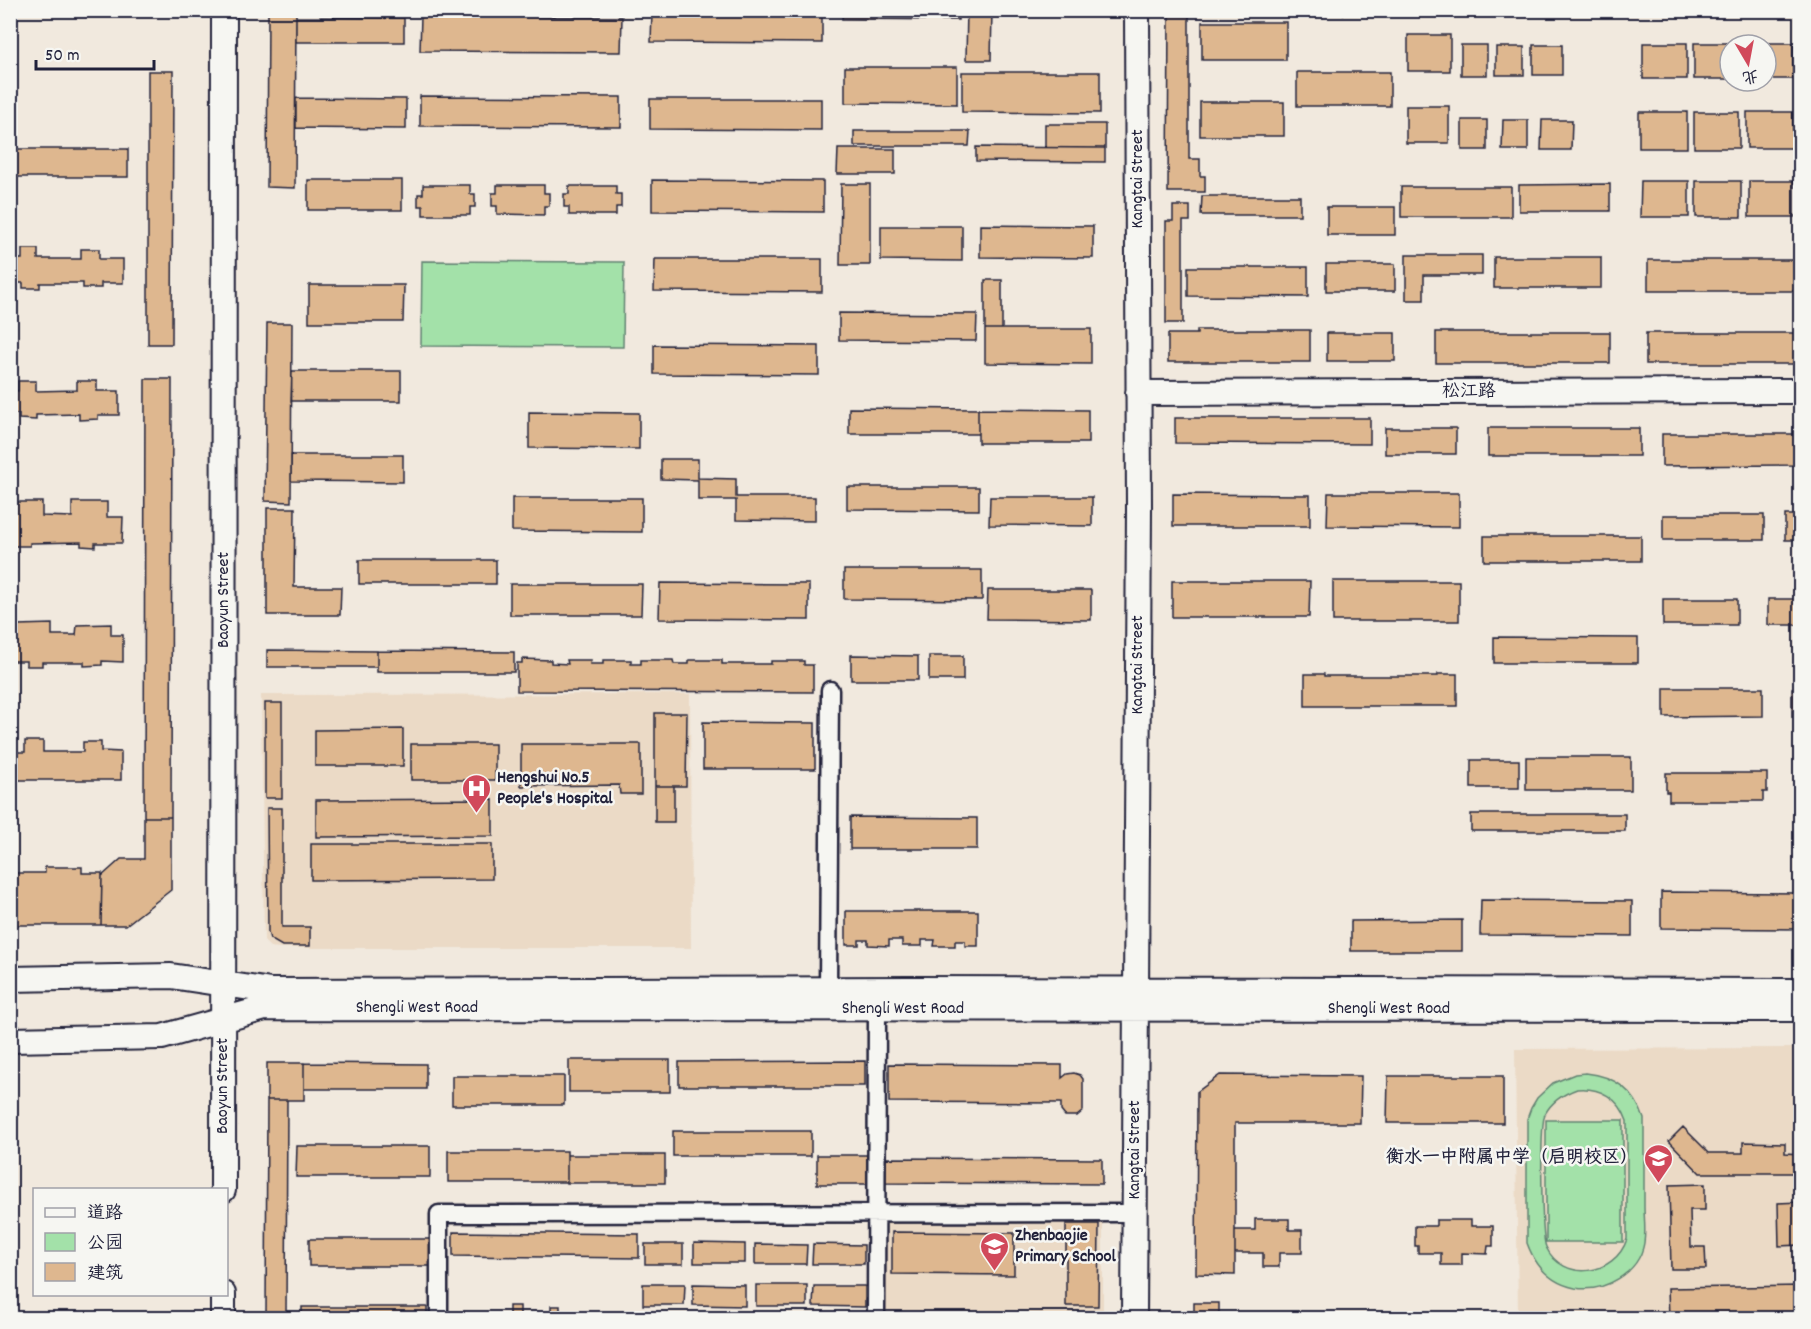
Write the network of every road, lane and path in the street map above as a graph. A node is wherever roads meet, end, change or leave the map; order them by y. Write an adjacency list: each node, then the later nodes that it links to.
1 (224, 10): 7 (main road, Baoyun Street)
2 (1137, 10): 4 (main road, Kangtai Street)
3 (1800, 391): 4 (main road, 松江路)
4 (1138, 393): 10 (main road, Kangtai Street)
5 (830, 690): 8 (street)
6 (10, 980): 7 (main road, Shengli West Road)
7 (223, 984): 8 (main road, Shengli West Road); 13 (main road, Baoyun Street)
8 (828, 989): 10 (main road, Shengli West Road)
9 (1800, 991): 10 (main road, Shengli West Road)
10 (1136, 999): 11 (main road, Shengli West Road); 12 (main road, Shengli West Road); 17 (main road, Kangtai Street)
11 (877, 1009): 13 (main road, Shengli West Road); 16 (street)
12 (1800, 1010)
13 (223, 1020): 14 (main road, Shengli West Road); 15 (main road, Baoyun Street)
14 (10, 1040)
15 (223, 1188)
16 (877, 1213): 17 (street); 20 (street); 21 (street)
17 (1135, 1213): 22 (main road, Kangtai Street)
18 (223, 1296): 19 (main road)
19 (223, 1318)
20 (440, 1318)
21 (876, 1318)
22 (1134, 1318)

